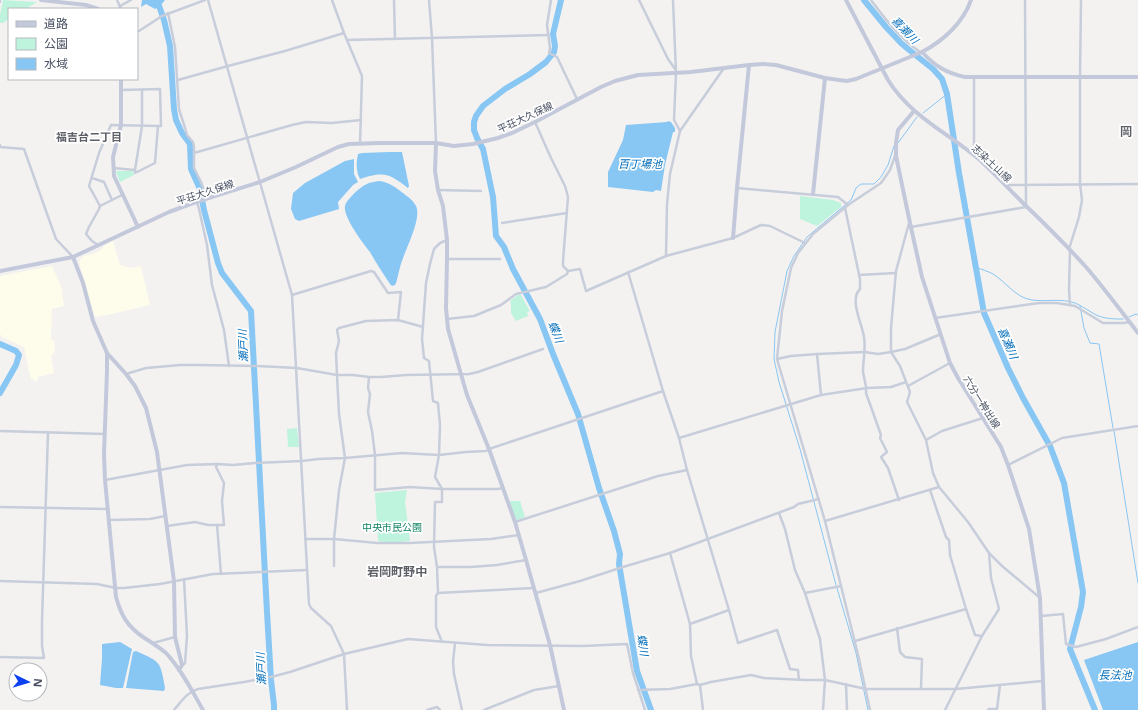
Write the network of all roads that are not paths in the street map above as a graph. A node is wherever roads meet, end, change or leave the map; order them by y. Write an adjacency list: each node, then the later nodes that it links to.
1 (41, 0): 2 (street)
2 (45, 0): 18 (street)
3 (117, 0): 19 (street)
4 (131, 0): 19 (street)
5 (205, 0): 21 (street)
6 (208, 0): 30 (street)
7 (332, 0): 23 (street)
8 (394, 0): 26 (street)
9 (429, 0): 25 (street)
10 (551, 0): 24 (street)
11 (639, 0): 33 (street)
12 (673, 0): 33 (street)
13 (846, 0): 32 (street, 志染土山線)
14 (871, 0): 28 (street)
15 (970, 0): 28 (street, 平荘大久保線)
16 (1025, 0): 38 (street)
17 (1081, 0): 34 (street)
18 (87, 2): 20 (street)
19 (121, 7)
20 (96, 8)
21 (168, 13): 22 (street); 40 (street)
22 (138, 31)
23 (344, 33): 27 (street); 30 (street)
24 (548, 35): 25 (street); 43 (street)
25 (432, 38): 26 (street); 52 (street)
26 (395, 39): 27 (street)
27 (347, 40): 45 (street)
28 (920, 52): 32 (street, 平荘大久保線); 37 (street)
29 (749, 65): 31 (street, 平荘大久保線); 36 (street, 平荘大久保線); 66 (street)
30 (228, 66): 40 (street); 51 (street)
31 (724, 68): 33 (street, 平荘大久保線); 50 (street)
32 (882, 68): 36 (street, 平荘大久保線); 44 (street, 志染土山線)
33 (675, 71): 43 (street, 平荘大久保線); 50 (street)
34 (1080, 77): 35 (street); 38 (street); 62 (street)
35 (1138, 77)
36 (824, 78): 70 (street)
37 (974, 78): 38 (street); 56 (street)
38 (1026, 78): 65 (street)
39 (121, 80): 41 (street)
40 (178, 80): 55 (street)
41 (121, 90): 42 (street); 47 (street)
42 (142, 90): 48 (street); 49 (street)
43 (577, 99): 46 (street, 平荘大久保線)
44 (914, 111): 56 (street, 志染土山線); 57 (street, 六分一神出線)
45 (361, 120): 51 (street); 53 (street)
46 (535, 122): 52 (street, 平荘大久保線); 78 (street)
47 (121, 125): 48 (street); 58 (street); 60 (street)
48 (142, 126): 49 (street); 59 (street)
49 (158, 126): 59 (street)
50 (680, 131): 88 (street)
51 (248, 138): 55 (street); 61 (street)
52 (436, 143): 53 (street, 平荘大久保線); 67 (street)
53 (360, 144): 61 (street, 平荘大久保線)
54 (0, 145): 87 (street)
55 (194, 153): 71 (street)
56 (974, 155): 64 (street, 志染土山線)
57 (896, 156): 74 (street); 80 (street, 六分一神出線)
58 (113, 168): 59 (street); 69 (street)
59 (135, 170)
60 (92, 178): 72 (street); 75 (street)
61 (260, 182): 71 (street, 平荘大久保線); 96 (street)
62 (1080, 184): 63 (street); 65 (street); 86 (street)
63 (1138, 184)
64 (1005, 185): 65 (street); 76 (street, 志染土山線)
65 (1026, 185): 76 (street)
66 (737, 188): 70 (street); 82 (street)
67 (438, 190): 68 (street); 83 (street)
68 (481, 191)
69 (122, 194): 72 (street); 81 (street)
70 (813, 194): 74 (street)
71 (206, 199): 73 (street, 平荘大久保線)
72 (112, 200): 75 (street)
73 (198, 201): 81 (street, 平荘大久保線); 112 (street)
74 (848, 205): 77 (street)
75 (100, 206): 85 (street)
76 (1026, 206): 80 (street); 86 (street, 志染土山線)
77 (845, 208): 84 (street); 95 (street)
78 (567, 213): 79 (street); 92 (street)
79 (502, 223)
80 (910, 225): 94 (street); 98 (street, 六分一神出線)
81 (138, 227): 85 (street, 平荘大久保線)
82 (733, 238): 84 (street); 88 (street)
83 (446, 240): 89 (street); 102 (street)
84 (805, 244): 110 (street)
85 (98, 245): 87 (street, 平荘大久保線)
86 (1070, 249): 97 (street); 101 (street, 志染土山線)
87 (73, 256): 91 (street, 平荘大久保線); 108 (street)
88 (666, 256): 93 (street)
89 (447, 259): 90 (street); 99 (street)
90 (500, 259)
91 (0, 271)
92 (568, 271): 93 (street); 99 (street)
93 (628, 272): 122 (street)
94 (896, 272): 95 (street); 107 (street)
95 (859, 275): 106 (street)
96 (292, 295): 100 (street); 113 (street)
97 (1070, 304): 98 (street); 101 (street)
98 (935, 318): 104 (street, 六分一神出線)
99 (447, 319): 117 (street)
100 (398, 320): 102 (street); 115 (street)
101 (1129, 322): 103 (street, 志染土山線)
102 (423, 327): 116 (street)
103 (1138, 333)
104 (941, 334): 107 (street); 111 (street, 六分一神出線)
105 (543, 349): 117 (street)
106 (865, 352): 107 (street); 109 (street); 121 (street)
107 (891, 352): 119 (street)
108 (107, 353): 114 (street); 129 (street)
109 (817, 354): 110 (street); 123 (street)
110 (777, 359): 124 (street)
111 (950, 363): 120 (street); 125 (street, 六分一神出線)
112 (229, 366): 113 (street); 114 (street)
113 (297, 368): 115 (street); 136 (street)
114 (126, 374): 139 (street)
115 (337, 374): 118 (street); 135 (street)
116 (431, 374): 117 (street); 118 (street); 134 (street)
117 (460, 374): 132 (street)
118 (369, 377): 133 (street)
119 (906, 382): 120 (street); 121 (street)
120 (908, 386): 131 (street)
121 (867, 388): 123 (street); 147 (street)
122 (663, 391): 130 (street); 132 (street)
123 (821, 395): 124 (street)
124 (791, 404): 130 (street); 146 (street)
125 (983, 418): 131 (street); 138 (street, 六分一神出線)
126 (1138, 426): 138 (street)
127 (0, 431): 128 (street)
128 (48, 433): 129 (street); 149 (street)
129 (105, 434): 141 (street)
130 (679, 438): 140 (street)
131 (926, 440): 143 (street)
132 (489, 449): 134 (street); 142 (street)
133 (375, 455): 134 (street); 135 (street); 144 (street)
134 (439, 455): 144 (street)
135 (345, 458): 136 (street); 161 (street)
136 (302, 461): 137 (street); 159 (street)
137 (217, 464): 139 (street); 156 (street)
138 (1008, 465): 180 (street, 六分一神出線)
139 (159, 470): 141 (street); 152 (street)
140 (687, 470): 155 (street); 160 (street)
141 (105, 480): 150 (street)
142 (503, 488): 144 (street); 155 (street)
143 (939, 488): 145 (street); 164 (street)
144 (442, 489): 162 (street)
145 (930, 490): 147 (street); 181 (street)
146 (819, 499): 151 (street); 154 (street)
147 (899, 500): 154 (street)
148 (0, 507): 149 (street)
149 (46, 508): 150 (street); 173 (street)
150 (108, 509): 153 (street)
151 (779, 513): 160 (street); 178 (street)
152 (166, 516): 153 (street); 157 (street)
153 (109, 520): 175 (street)
154 (826, 521): 174 (street)
155 (515, 522): 158 (street)
156 (217, 525): 157 (street); 169 (street)
157 (167, 526): 172 (street)
158 (519, 535): 162 (street); 165 (street)
159 (305, 538): 161 (street); 168 (street)
160 (708, 538): 163 (street); 182 (street)
161 (334, 539): 162 (street); 166 (street)
162 (435, 541): 167 (street)
163 (670, 553): 179 (street); 184 (street)
164 (989, 553): 180 (street); 187 (street)
165 (526, 560): 167 (street); 176 (street)
166 (334, 566)
167 (437, 567): 177 (street)
168 (307, 570): 169 (street); 194 (street)
169 (220, 574): 170 (street)
170 (184, 579): 172 (street); 196 (street)
171 (0, 581): 173 (street)
172 (174, 581): 175 (street); 188 (street)
173 (43, 583): 175 (street); 195 (street)
174 (841, 586): 178 (street); 189 (street)
175 (116, 588): 191 (street)
176 (534, 588): 177 (street); 179 (street)
177 (438, 593): 190 (street)
178 (806, 593): 199 (street)
179 (536, 594): 193 (street)
180 (1040, 598): 183 (street, 六分一神出線)
181 (966, 609): 186 (street); 187 (street)
182 (729, 610): 184 (street); 198 (street)
183 (1041, 616): 185 (street); 200 (street, 六分一神出線)
184 (690, 624): 202 (street)
185 (1138, 627)
186 (897, 628): 189 (street); 206 (street)
187 (982, 636): 207 (street)
188 (176, 637): 191 (street); 196 (street)
189 (855, 641): 205 (street)
190 (442, 642): 192 (street); 194 (street)
191 (153, 643): 197 (street)
192 (455, 643): 193 (street); 215 (street)
193 (550, 646): 204 (street); 208 (street)
194 (344, 654): 209 (street); 212 (street)
195 (0, 657)
196 (182, 665): 197 (street)
197 (179, 670): 209 (street)
198 (799, 680): 199 (street); 202 (street)
199 (825, 680): 201 (street); 220 (street)
200 (1043, 681): 203 (street); 225 (street, 六分一神出線)
201 (846, 684): 205 (street); 221 (street)
202 (698, 685): 208 (street); 219 (street)
203 (1000, 685): 207 (street); 224 (street)
204 (559, 686): 216 (street); 217 (street)
205 (866, 689): 206 (street); 222 (street)
206 (921, 689): 207 (street)
207 (956, 689): 223 (street)
208 (638, 690): 218 (street)
209 (192, 691): 210 (street); 211 (street)
210 (174, 710)
211 (203, 710)
212 (347, 710)
213 (427, 710): 214 (street)
214 (440, 710)
215 (462, 710)
216 (484, 710)
217 (564, 710)
218 (644, 710)
219 (703, 710)
220 (823, 710)
221 (847, 710)
222 (870, 710)
223 (945, 710)
224 (988, 710)
225 (1044, 710)

